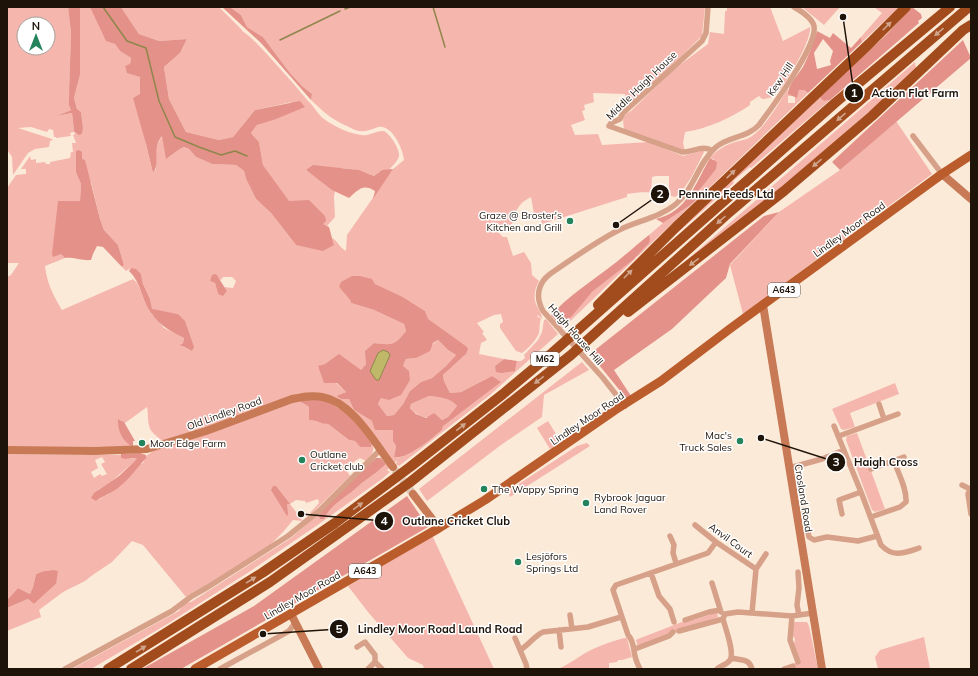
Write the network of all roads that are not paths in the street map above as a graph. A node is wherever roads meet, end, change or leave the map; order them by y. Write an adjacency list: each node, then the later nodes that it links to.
1 (708, 7): 9 (street, Middle Haigh House)
2 (794, 7): 8 (street, Kew Hill)
3 (906, 7): 14 (highway, M62, one-way to 3)
4 (950, 7): 14 (highway, M62)
5 (969, 7): 15 (highway, M62, one-way to 15)
6 (971, 25): 15 (highway, M62, one-way to 15)
7 (913, 136): 11 (street)
8 (722, 143): 9 (street, Haigh House Hill)
9 (712, 151): 17 (street, Haigh House Hill)
10 (971, 155): 11 (main road, Lindley Moor Road / A643)
11 (942, 174): 12 (street); 13 (main road, Lindley Moor Road / A643)
12 (971, 199)
13 (763, 305): 17 (main road, Lindley Moor Road / A643); 28 (street, Crosland Road)
14 (552, 353): 74 (highway, M62, one-way to 14)
15 (571, 355): 75 (highway, M62, one-way to 75)
16 (878, 404): 19 (street)
17 (624, 406): 39 (main road, Lindley Moor Road / A643)
18 (898, 414): 19 (street)
19 (884, 419): 21 (street)
20 (834, 426): 21 (street)
21 (839, 436): 24 (street)
22 (7, 450): 23 (street, Old Lindley Road)
23 (380, 450): 27 (street, Old Lindley Road); 73 (street)
24 (844, 450): 28 (street); 32 (street)
25 (904, 457): 26 (street)
26 (894, 460): 29 (street); 37 (street)
27 (393, 467)
28 (789, 468): 52 (street, Crosland Road)
29 (871, 469)
30 (962, 485): 31 (street)
31 (971, 488): 36 (street)
32 (862, 492): 35 (street); 37 (street)
33 (413, 494): 39 (street)
34 (804, 510): 41 (street)
35 (842, 514)
36 (971, 514)
37 (871, 517): 41 (street)
38 (695, 524): 42 (street, Anvil Court)
39 (439, 528): 53 (main road, Lindley Moor Road / A643)
40 (670, 536): 45 (street)
41 (877, 536): 43 (street)
42 (716, 542): 45 (street); 46 (street, Anvil Court)
43 (919, 548)
44 (766, 554): 46 (street, Anvil Court)
45 (676, 564): 48 (street)
46 (756, 569): 51 (street, Anvil Court)
47 (798, 572): 55 (street)
48 (651, 573): 57 (street); 60 (street)
49 (712, 583): 50 (street)
50 (720, 610): 58 (street); 59 (street)
51 (752, 613): 56 (street); 58 (street)
52 (813, 613): 55 (street); 86 (street, Crosland Road)
53 (291, 614): 61 (street); 76 (main road, Lindley Moor Road / A643)
54 (570, 615): 62 (street)
55 (799, 615): 56 (street)
56 (792, 616): 71 (street)
57 (621, 617): 62 (street); 67 (street)
58 (723, 617): 67 (street); 69 (street)
59 (685, 620)
60 (674, 622)
61 (295, 623): 77 (street); 78 (street)
62 (572, 629): 63 (street)
63 (559, 630): 66 (street); 68 (street)
64 (515, 638): 68 (street)
65 (357, 647): 70 (street)
66 (561, 647)
67 (635, 649): 82 (street)
68 (520, 650): 81 (street)
69 (732, 658): 83 (street); 84 (street)
70 (375, 662): 79 (street); 80 (street)
71 (798, 662)
72 (793, 666): 85 (street)
73 (65, 669)
74 (108, 669)
75 (131, 669)
76 (195, 669)
77 (220, 669)
78 (319, 669)
79 (368, 669)
80 (382, 669)
81 (527, 669)
82 (640, 669)
83 (717, 669)
84 (752, 669)
85 (784, 669)
86 (822, 669)

